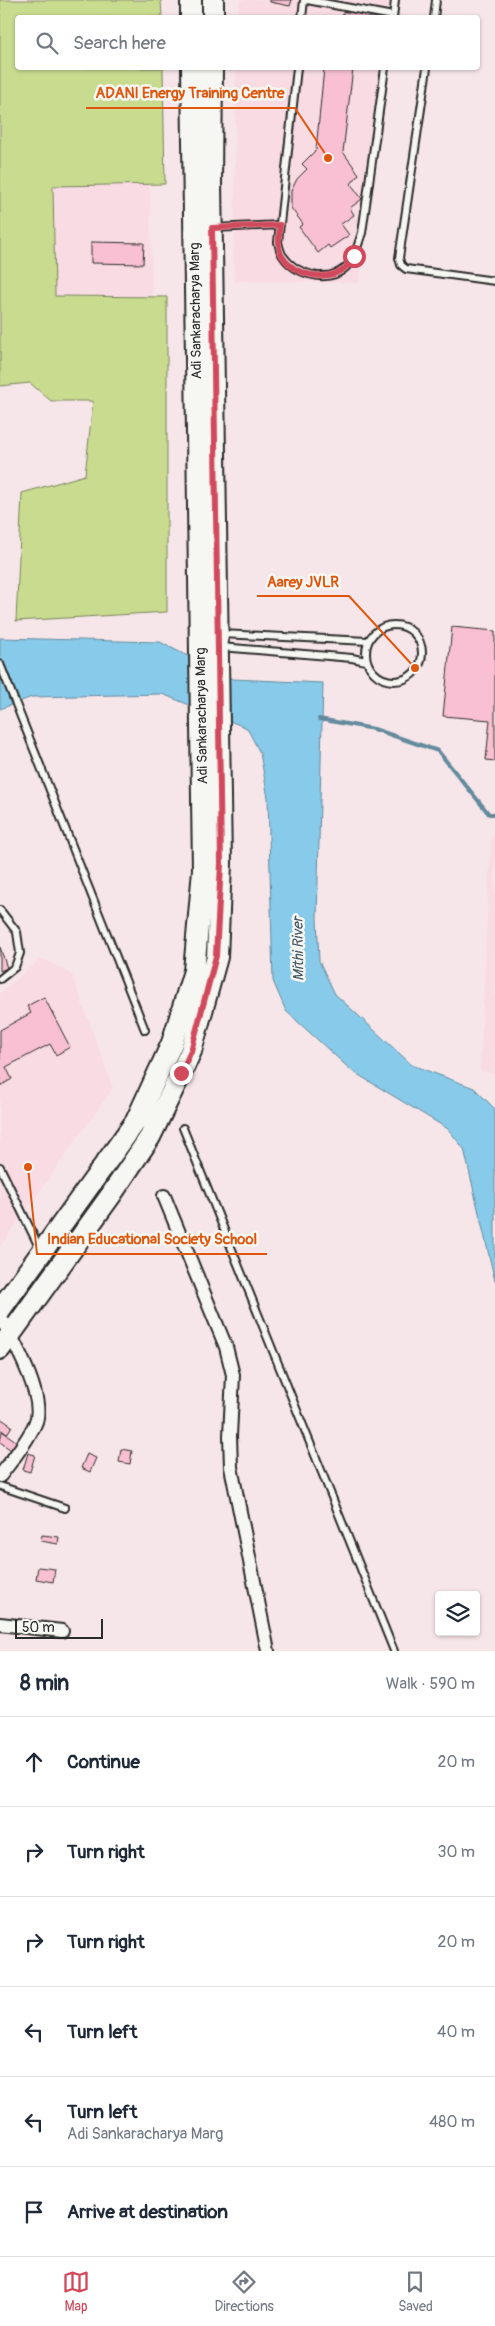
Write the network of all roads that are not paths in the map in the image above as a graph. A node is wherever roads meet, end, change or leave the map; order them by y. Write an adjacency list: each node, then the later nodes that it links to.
1 (191, 0): 6 (main road)
2 (213, 0): 7 (main road)
3 (305, 0): 8 (lane); 9 (lane)
4 (395, 0): 10 (lane)
5 (436, 0): 11 (lane)
6 (192, 15)
7 (213, 15)
8 (302, 15)
9 (383, 15)
10 (393, 15)
11 (434, 15)
12 (192, 70): 30 (main road, Adi Sankaracharya Marg)
13 (212, 70): 18 (main road, Adi Sankaracharya Marg)
14 (297, 70): 17 (lane)
15 (386, 70): 17 (lane)
16 (427, 70): 19 (lane)
17 (280, 225): 18 (lane)
18 (212, 228): 20 (main road, Adi Sankaracharya Marg)
19 (495, 281)
20 (218, 640): 21 (lane); 22 (lane); 32 (main road, Adi Sankaracharya Marg)
21 (368, 641): 22 (lane); 22 (lane)
22 (366, 661)
23 (0, 664): 26 (lane)
24 (0, 910): 25 (lane)
25 (0, 979)
26 (145, 1030)
27 (183, 1128): 39 (lane)
28 (0, 1167): 30 (lane)
29 (164, 1196): 38 (street)
30 (42, 1252): 31 (main road, Adi Sankaracharya Marg)
31 (2, 1304): 32 (street)
32 (5, 1342): 33 (street)
33 (0, 1476)
34 (0, 1486): 35 (lane)
35 (65, 1508)
36 (0, 1624): 37 (street)
37 (62, 1631)
38 (268, 1651)
39 (394, 1651)

